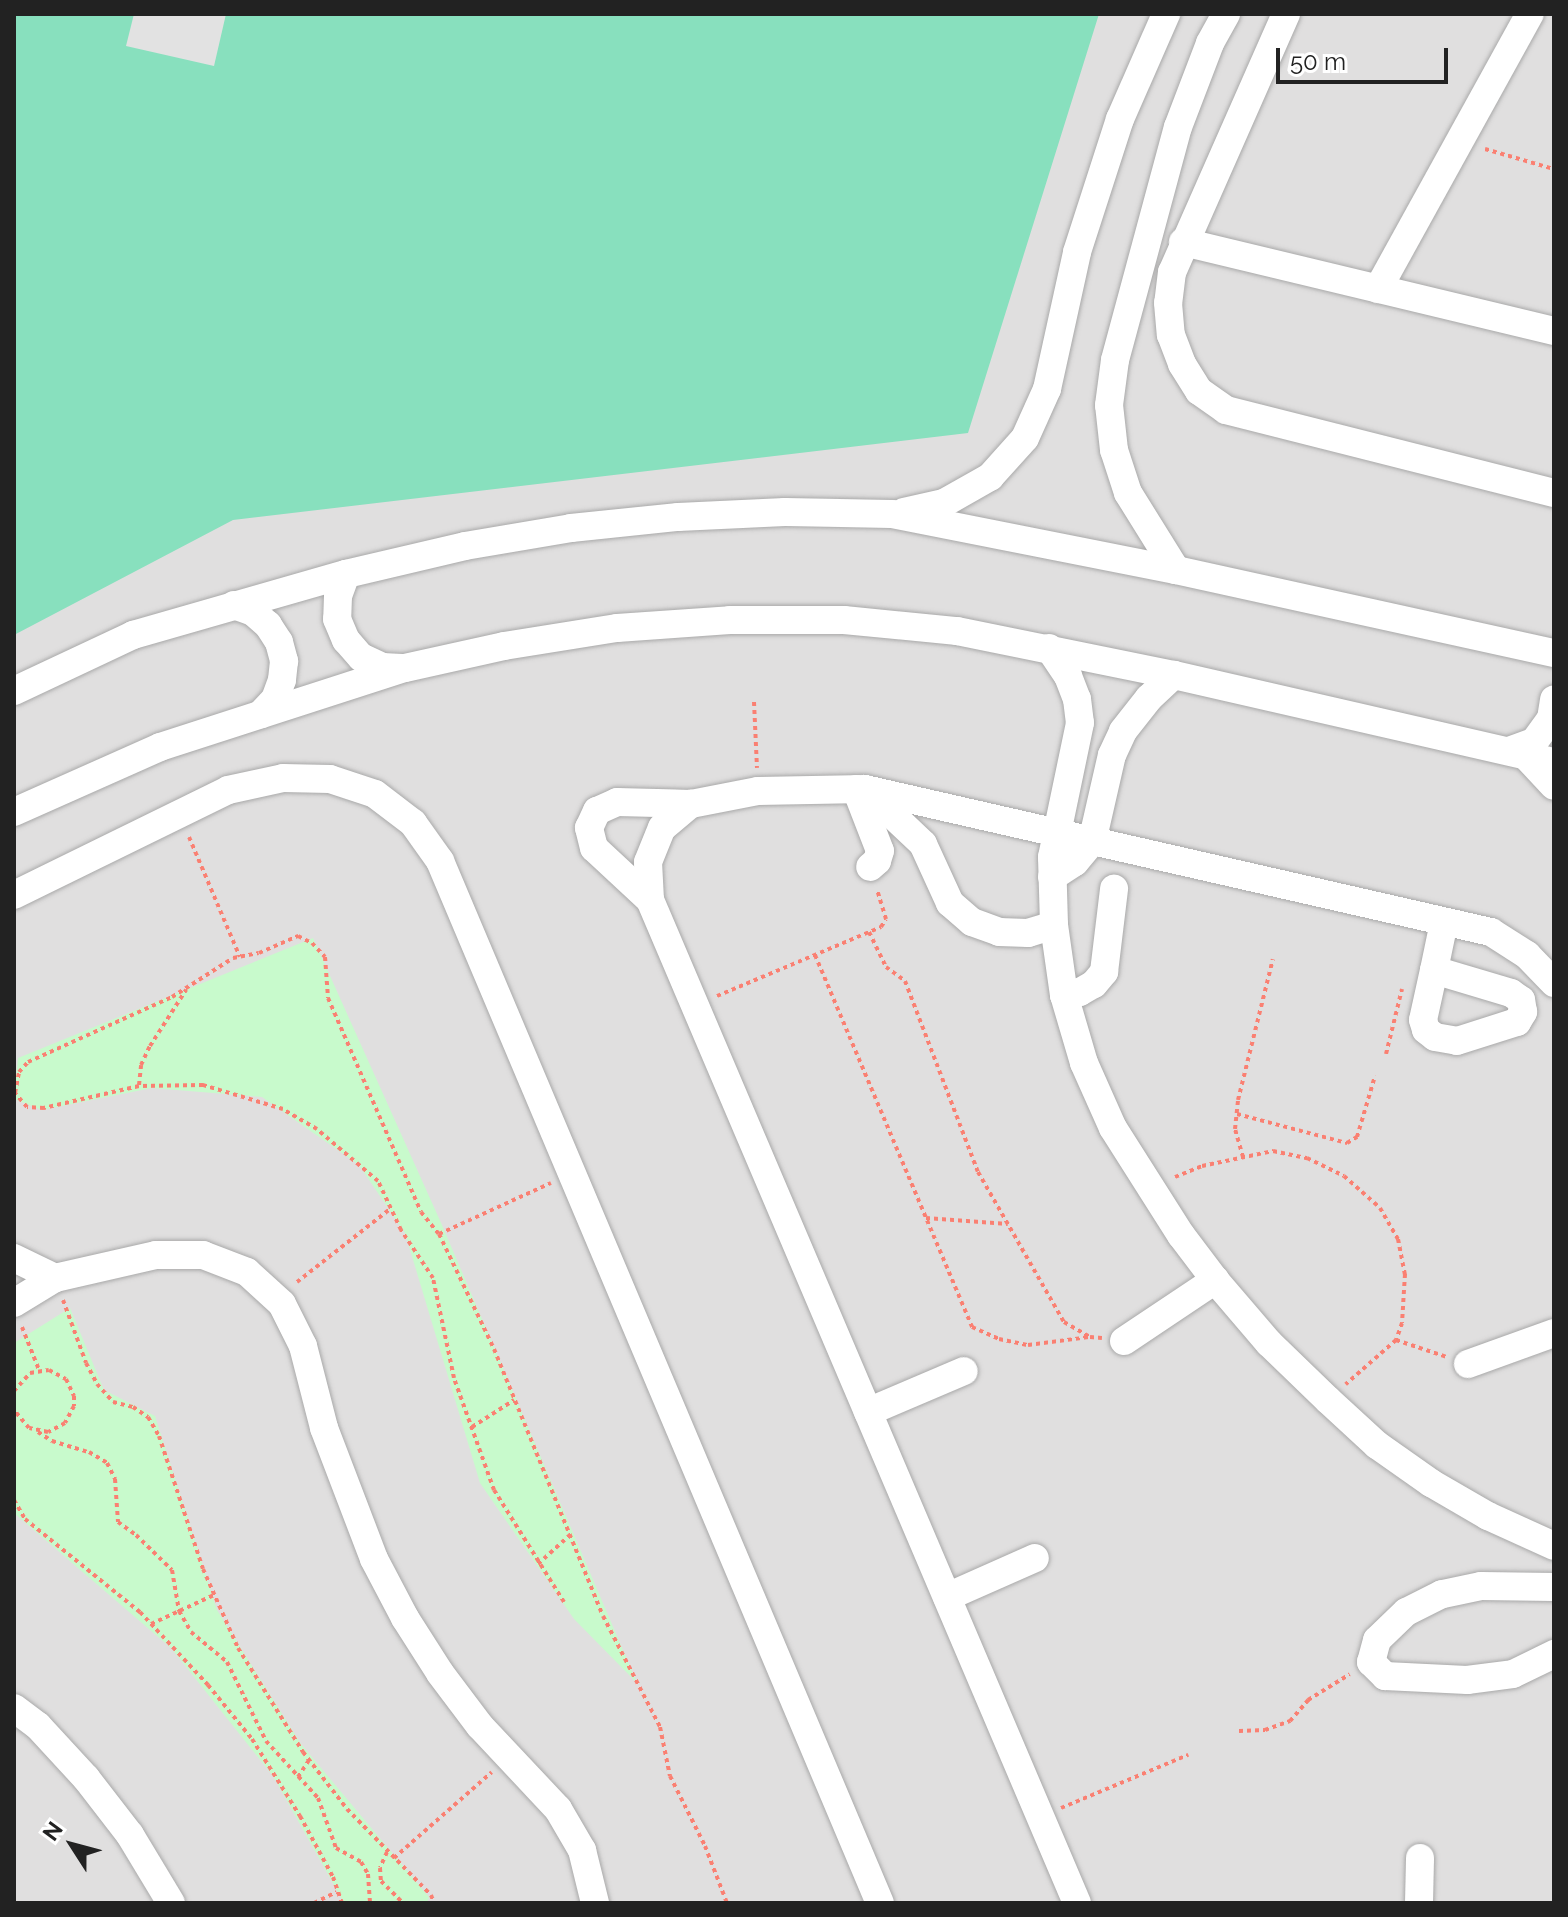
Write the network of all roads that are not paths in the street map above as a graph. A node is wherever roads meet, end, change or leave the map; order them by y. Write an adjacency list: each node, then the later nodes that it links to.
1 (1166, 14): 9 (street)
2 (1226, 14): 10 (street)
3 (1286, 14): 5 (street)
4 (1530, 14): 6 (street)
5 (1183, 242): 6 (street); 8 (street)
6 (1378, 289): 7 (street)
7 (1554, 331)
8 (1554, 493)
9 (892, 514): 10 (street); 11 (street)
10 (1176, 570): 13 (street)
11 (346, 574): 12 (street); 16 (street)
12 (234, 605): 19 (street); 21 (street)
13 (1522, 646): 15 (street); 18 (street)
14 (1049, 648): 16 (street); 17 (street); 28 (street)
15 (1554, 653)
16 (405, 668): 21 (street)
17 (1174, 675): 22 (street); 29 (street)
18 (1554, 688)
19 (14, 691)
20 (1554, 699): 22 (street)
21 (261, 714): 27 (street)
22 (1517, 753): 23 (street); 24 (street)
23 (1554, 762)
24 (1554, 786)
25 (861, 789): 26 (street); 28 (street); 30 (street); 36 (street)
26 (691, 804): 34 (street); 34 (street)
27 (14, 812)
28 (1057, 834): 29 (street); 31 (street)
29 (1092, 842): 31 (street); 35 (street)
30 (870, 867)
31 (1052, 877): 36 (street)
32 (1114, 889): 39 (street)
33 (14, 895): 58 (street)
34 (650, 900): 48 (street)
35 (1444, 922): 37 (street); 38 (street)
36 (1054, 925): 39 (street)
37 (1434, 970)
38 (1554, 983)
39 (1064, 995): 42 (street)
40 (14, 1258): 41 (street)
41 (55, 1278): 43 (street); 57 (street)
42 (1215, 1280): 45 (street); 49 (street)
43 (16, 1312)
44 (1554, 1333): 46 (street)
45 (1124, 1341)
46 (1468, 1364)
47 (964, 1371): 48 (street)
48 (868, 1412): 52 (street)
49 (1552, 1543)
50 (1035, 1558): 52 (street)
51 (1554, 1587): 53 (street)
52 (947, 1597): 59 (street)
53 (1554, 1654)
54 (14, 1708): 56 (street)
55 (1420, 1858): 60 (street)
56 (171, 1903)
57 (595, 1903)
58 (880, 1903)
59 (1077, 1903)
60 (1419, 1903)

